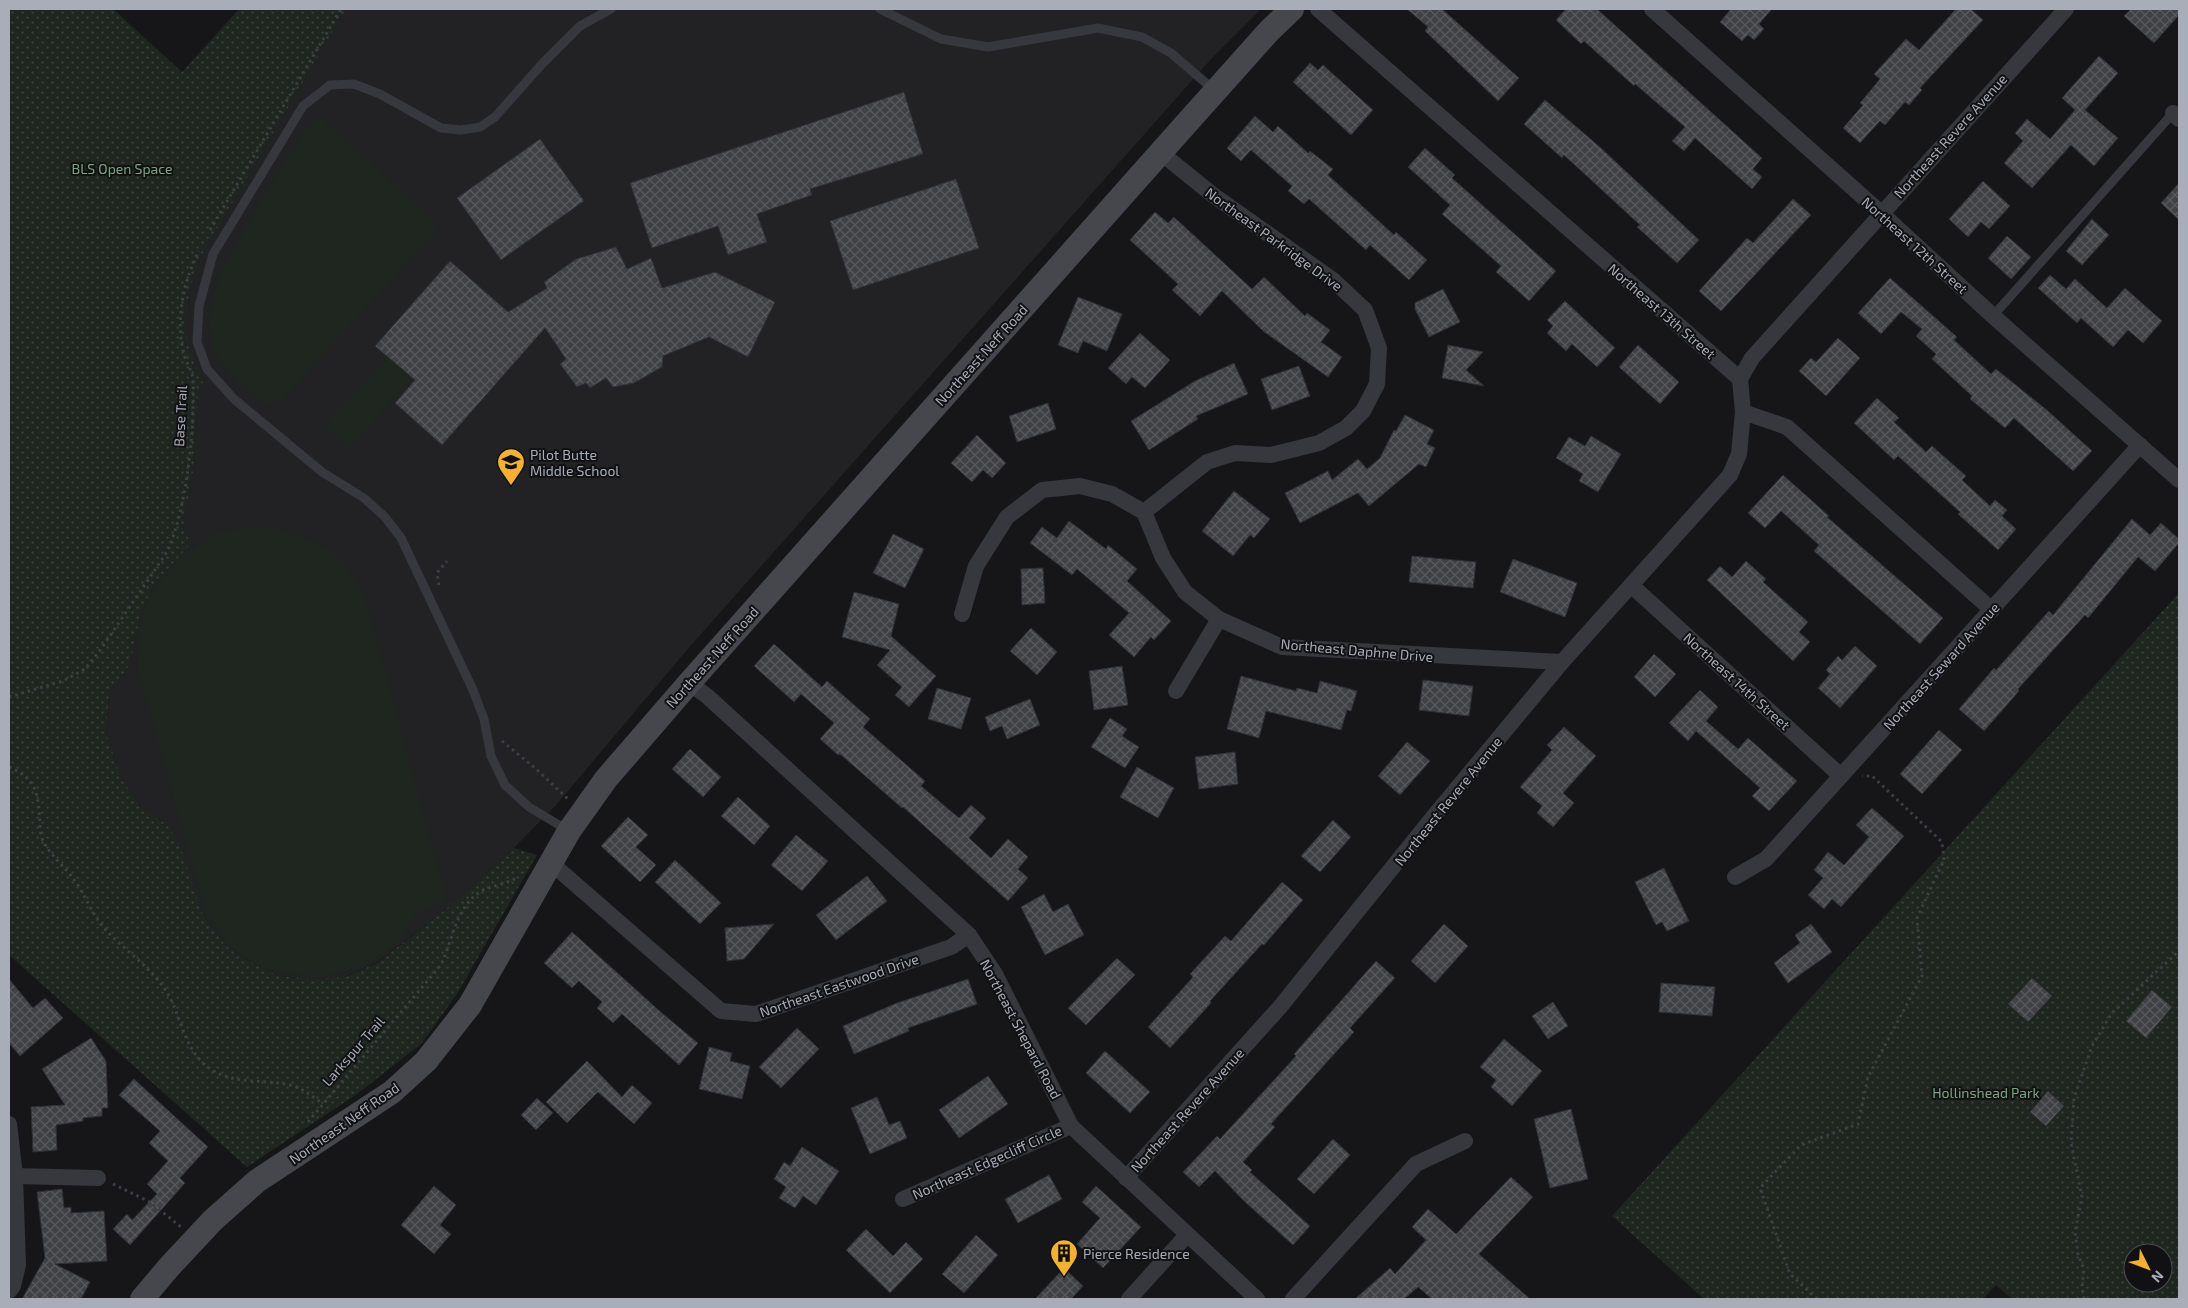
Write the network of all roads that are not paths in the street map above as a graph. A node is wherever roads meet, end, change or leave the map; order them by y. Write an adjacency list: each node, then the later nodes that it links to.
1 (611, 9): 25 (lane)
2 (880, 9): 7 (lane)
3 (1292, 9): 7 (main road, Northeast Neff Road)
4 (1318, 9): 12 (street, Northeast 13th Street)
5 (2066, 9): 10 (street, Northeast Revere Avenue)
6 (1662, 12): 10 (street, Northeast 12th Street)
7 (1215, 92): 9 (main road, Northeast Neff Road)
8 (2176, 116): 11 (lane)
9 (1161, 152): 16 (street, Northeast Parkridge Drive); 22 (main road, Northeast Neff Road)
10 (1881, 213): 11 (street, Northeast 12th Street); 12 (street, Northeast Revere Avenue)
11 (1993, 316): 14 (street, Northeast 12th Street)
12 (1740, 379): 13 (street)
13 (1743, 412): 17 (street, Northeast Revere Avenue); 18 (street)
14 (2140, 445): 15 (street, Northeast 12th Street); 18 (street, Northeast Seward Avenue)
15 (2179, 480)
16 (1144, 512): 19 (street); 20 (street, Northeast Daphne Drive)
17 (1632, 586): 21 (street, Northeast Revere Avenue); 24 (street, Northeast 14th Street)
18 (1992, 610): 24 (street, Northeast Seward Avenue)
19 (962, 614)
20 (1219, 619): 21 (street, Northeast Daphne Drive); 23 (street)
21 (1562, 662): 34 (street, Northeast Revere Avenue)
22 (689, 683): 25 (main road, Northeast Neff Road); 28 (street, Northeast Shepard Road)
23 (1176, 691)
24 (1841, 776): 27 (street, Northeast Seward Avenue)
25 (569, 831): 26 (main road, Northeast Neff Road)
26 (551, 863): 28 (street, Northeast Eastwood Drive); 38 (main road, Northeast Neff Road)
27 (1735, 876)
28 (969, 935): 30 (street, Northeast Shepard Road)
29 (9, 1124): 32 (street)
30 (1071, 1126): 34 (street, Northeast Shepard Road); 35 (street, Northeast Edgecliff Circle)
31 (1464, 1142): 41 (street)
32 (15, 1176): 33 (street); 37 (street)
33 (98, 1178)
34 (1126, 1178): 36 (street, Northeast Shepard Road)
35 (903, 1199)
36 (1188, 1235): 39 (street); 40 (street, Northeast Shepard Road)
37 (9, 1290)
38 (142, 1299)
39 (1129, 1299)
40 (1257, 1299)
41 (1293, 1299)

